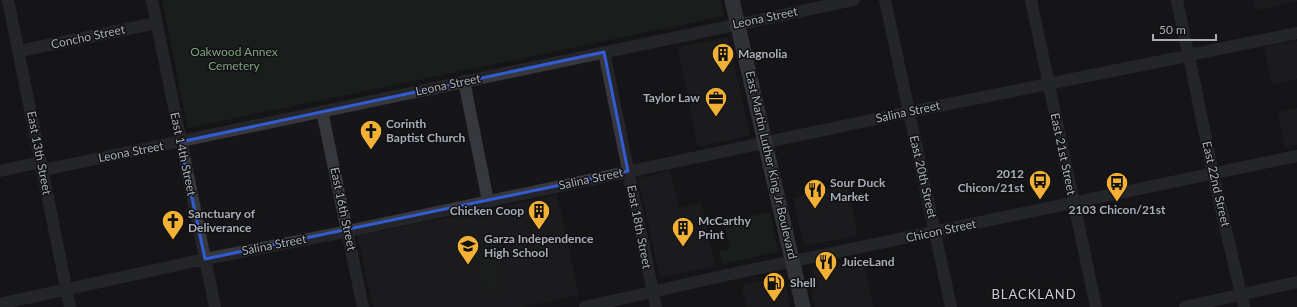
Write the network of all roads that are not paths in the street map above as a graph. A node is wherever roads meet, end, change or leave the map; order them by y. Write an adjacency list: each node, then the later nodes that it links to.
1 (8, 0): 11 (street, East 13th Street)
2 (152, 0): 8 (street, East 14th Street)
3 (732, 0): 9 (main road, East Martin Luther King Jr Boulevard)
4 (854, 0): 9 (street, Leona Street)
5 (885, 0): 17 (street, East 20th Street)
6 (1031, 0): 15 (street, East 21st Street)
7 (1177, 0): 13 (street, East 22nd Street)
8 (157, 23): 11 (street, Concho Street); 18 (street, East 14th Street)
9 (737, 24): 12 (street, Leona Street); 19 (main road, East Martin Luther King Jr Boulevard)
10 (1297, 33): 13 (street, Salina Street)
11 (19, 51): 21 (street, East 13th Street)
12 (604, 52): 14 (street, Leona Street); 23 (street, East 18th Street)
13 (1188, 55): 15 (street, Salina Street); 24 (street, East 22nd Street)
14 (464, 81): 16 (street, Leona Street); 25 (street)
15 (1048, 84): 17 (street, Salina Street); 26 (street, East 21st Street)
16 (322, 112): 18 (street, Leona Street); 27 (street, East 16th Street)
17 (908, 112): 19 (street, Salina Street); 28 (street, East 20th Street)
18 (180, 142): 21 (street, Leona Street); 29 (street, East 14th Street)
19 (766, 143): 23 (street, Salina Street); 30 (main road, East Martin Luther King Jr Boulevard)
20 (1297, 156): 24 (street, Chicon Street)
21 (42, 166): 22 (street, Leona Street); 32 (street, East 13th Street)
22 (0, 170)
23 (628, 171): 25 (street, Salina Street); 33 (street, East 18th Street)
24 (1213, 174): 26 (street, Chicon Street); 34 (street, East 22nd Street)
25 (488, 201): 27 (street, Salina Street)
26 (1074, 203): 28 (street, Chicon Street); 43 (street, East 21st Street)
27 (347, 231): 29 (street, Salina Street); 38 (street, East 16th Street)
28 (936, 232): 30 (street, Chicon Street); 42 (street, East 20th Street)
29 (205, 259): 32 (street, Salina Street); 37 (street, East 14th Street)
30 (793, 262): 33 (street, Chicon Street); 41 (main road, East Martin Luther King Jr Boulevard)
31 (1297, 282): 34 (street)
32 (66, 290): 35 (street, Salina Street); 36 (street, East 13th Street)
33 (652, 293): 39 (street, Chicon Street); 40 (street, East 18th Street)
34 (1243, 301): 44 (street)
35 (0, 304)
36 (70, 307)
37 (215, 307)
38 (363, 307)
39 (585, 307)
40 (656, 307)
41 (804, 307)
42 (951, 307)
43 (1096, 307)
44 (1185, 307)

